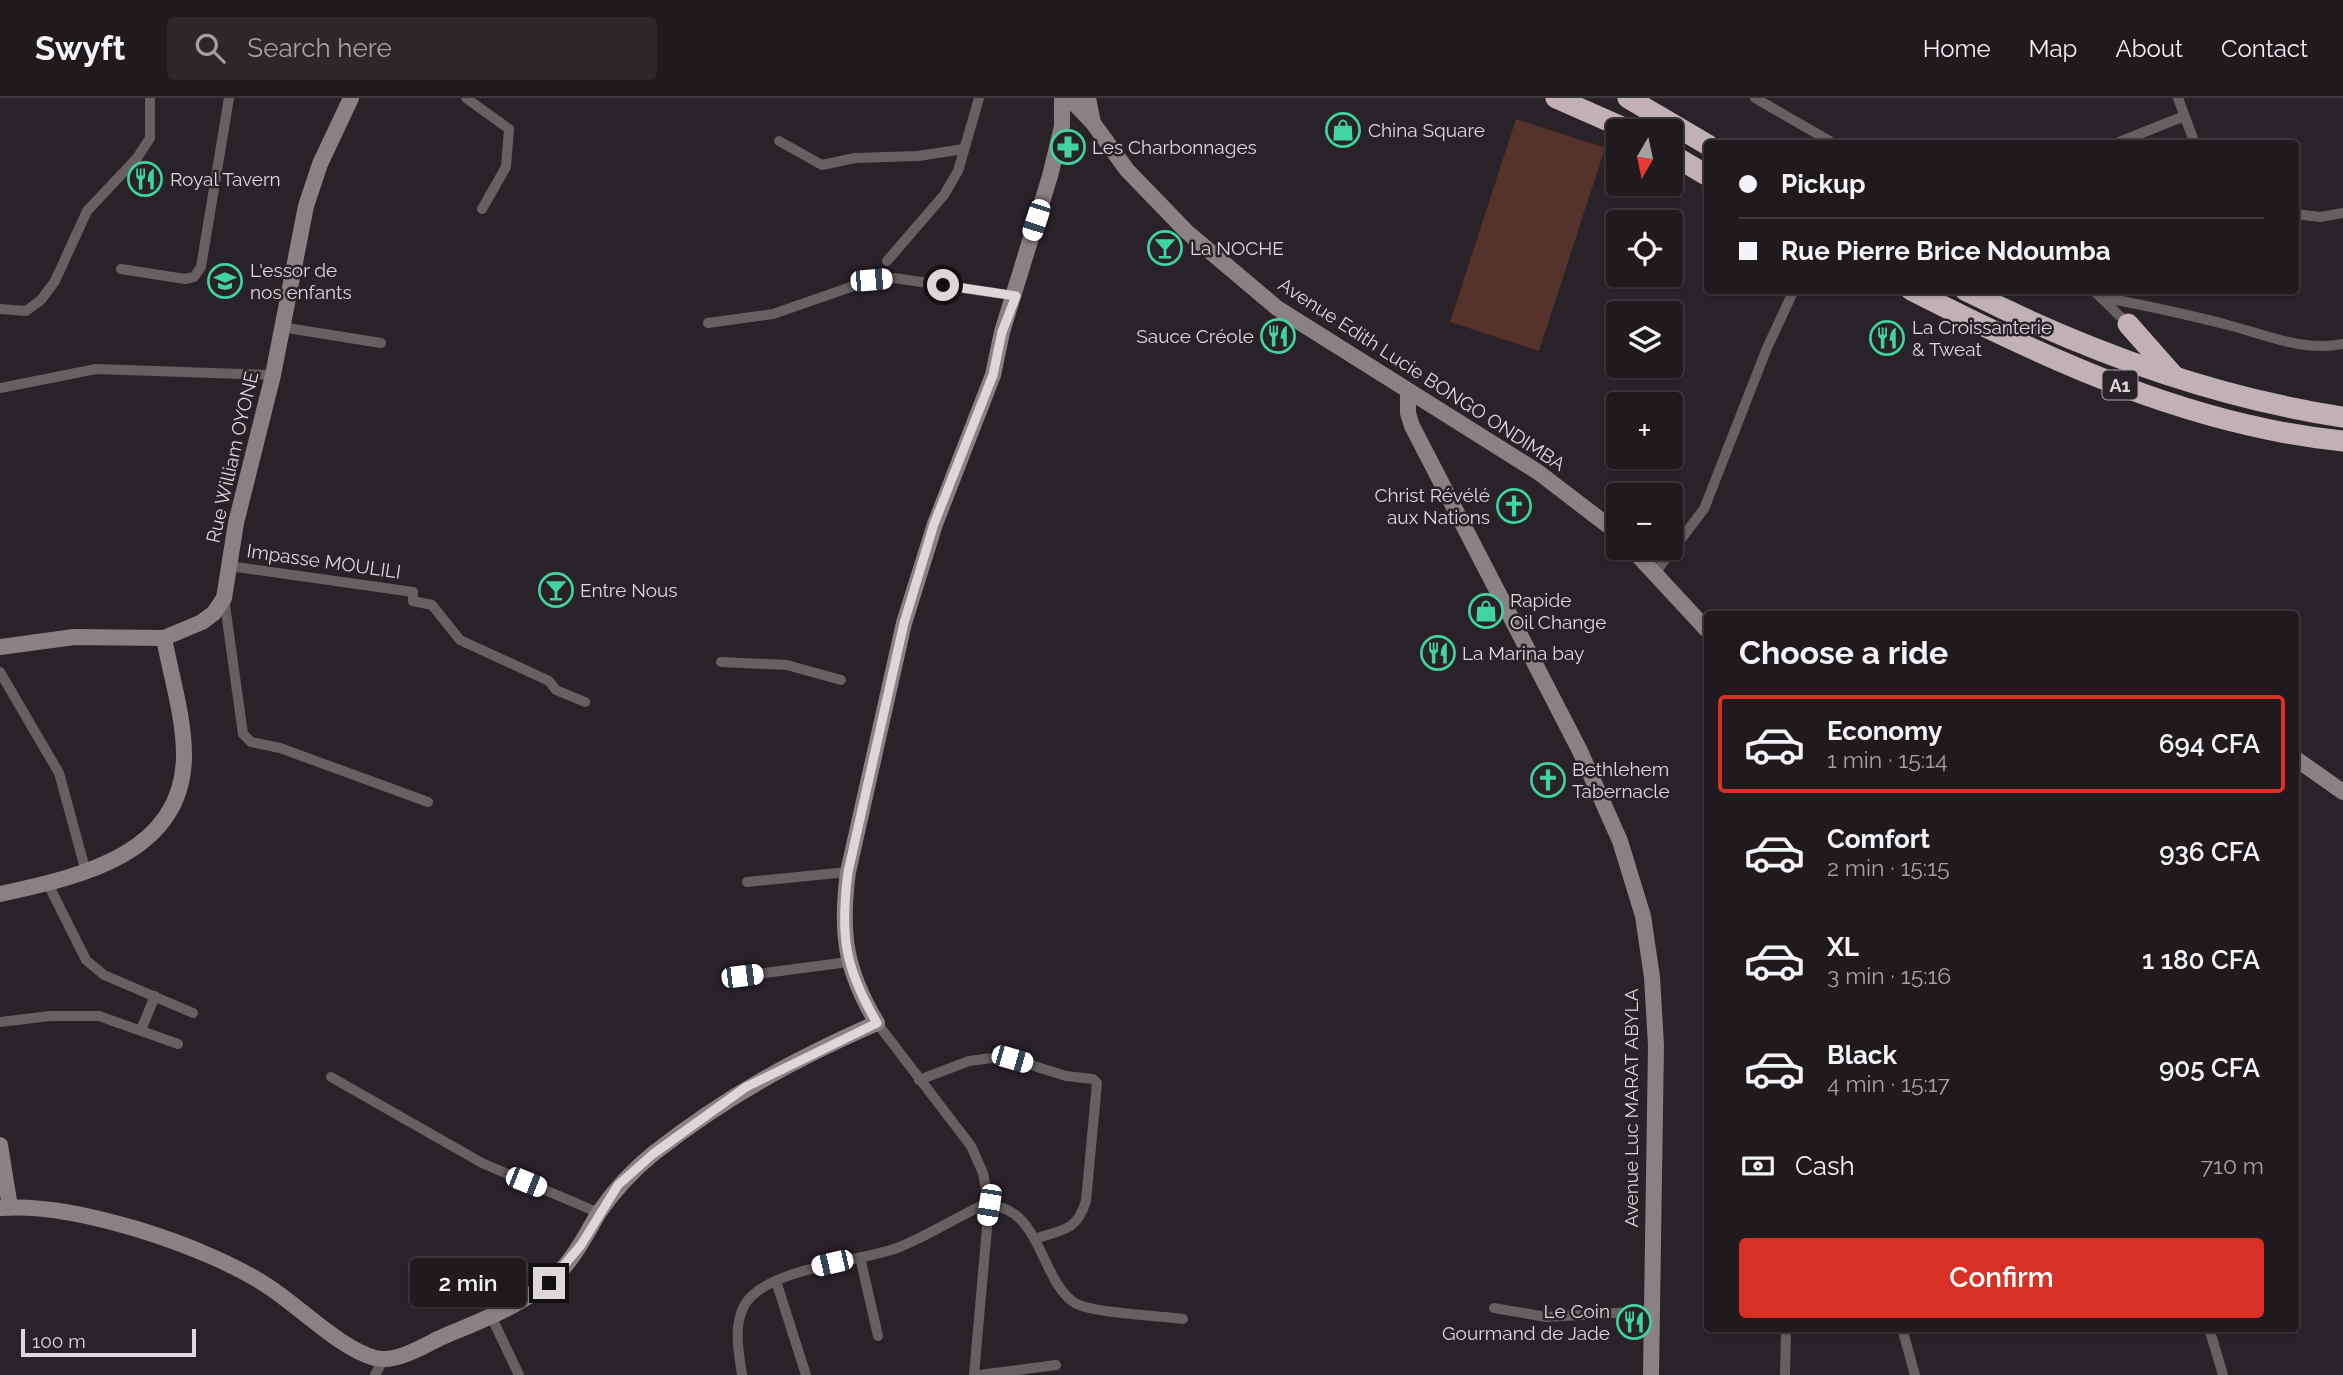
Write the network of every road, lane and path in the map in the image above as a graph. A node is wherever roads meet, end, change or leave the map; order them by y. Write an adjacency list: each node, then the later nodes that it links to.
1 (150, 98): 36 (street)
2 (229, 98): 30 (street)
3 (351, 98): 39 (street, Rue William OYONE)
4 (466, 98): 26 (street)
5 (979, 98): 23 (street)
6 (1062, 98): 35 (street)
7 (1069, 98): 17 (street, Avenue Edith Lucie BONGO ONDIMBA)
8 (1088, 98): 17 (street)
9 (1556, 98): 16 (highway)
10 (1574, 98): 15 (highway)
11 (1755, 98): 18 (street)
12 (2178, 98): 14 (street)
13 (1635, 101): 22 (highway)
14 (2182, 117): 19 (street); 20 (street)
15 (1611, 119)
16 (1606, 121)
17 (1093, 123): 46 (street, Avenue Edith Lucie BONGO ONDIMBA)
18 (1828, 140)
19 (2124, 140)
20 (2193, 140)
21 (779, 141): 23 (street)
22 (1704, 143)
23 (964, 149): 29 (street)
24 (1684, 162): 25 (highway)
25 (1704, 174)
26 (482, 209)
27 (2299, 214): 28 (street)
28 (2343, 214)
29 (887, 261)
30 (121, 269)
31 (1792, 294): 52 (street)
32 (1919, 294): 48 (highway, A1)
33 (1974, 294): 42 (highway, A1)
34 (2097, 294): 38 (street); 41 (street)
35 (1016, 296): 37 (street); 65 (street)
36 (0, 309)
37 (708, 323)
38 (2127, 324): 42 (highway); 44 (highway)
39 (281, 327): 40 (street); 43 (street, Rue William OYONE)
40 (381, 343)
41 (2343, 344)
42 (2106, 353): 44 (highway, A1)
43 (273, 375): 45 (street); 51 (street, Rue William OYONE)
44 (2177, 379): 47 (highway, A1)
45 (0, 388)
46 (1408, 392): 49 (street, Avenue Edith Lucie BONGO ONDIMBA); 87 (street, Avenue Luc MARAT ABYLA)
47 (2343, 418)
48 (2343, 441)
49 (1606, 524)
50 (1643, 560): 52 (street)
51 (229, 566): 53 (street, Rue William OYONE); 60 (street, Impasse MOULILI)
52 (1655, 573): 54 (street)
53 (224, 598): 55 (street); 63 (street)
54 (1704, 627)
55 (164, 638): 56 (street); 64 (street)
56 (0, 647)
57 (721, 662): 59 (street)
58 (0, 672): 64 (street)
59 (841, 680)
60 (585, 702)
61 (2299, 760): 62 (street)
62 (2343, 792)
63 (428, 802)
64 (86, 872): 67 (street)
65 (848, 872): 66 (street); 69 (street)
66 (747, 882)
67 (48, 884): 68 (street); 71 (street)
68 (0, 894)
69 (848, 962): 70 (street); 74 (street)
70 (742, 976)
71 (155, 996): 72 (street); 75 (street)
72 (192, 1013)
73 (0, 1022): 75 (street)
74 (877, 1023): 78 (street); 82 (street)
75 (141, 1030): 76 (street)
76 (177, 1045)
77 (331, 1077): 82 (street)
78 (919, 1080): 80 (street); 83 (street)
79 (0, 1144): 81 (street)
80 (989, 1205): 83 (street); 84 (street); 100 (street)
81 (5, 1207): 95 (street)
82 (599, 1213): 88 (street)
83 (1037, 1238): 89 (street)
84 (860, 1257): 85 (street); 93 (street)
85 (776, 1282): 98 (street); 99 (street)
86 (1494, 1308): 87 (street)
87 (1651, 1311): 101 (street, Avenue Luc MARAT ABYLA)
88 (491, 1316): 95 (street); 97 (street)
89 (1183, 1319)
90 (1786, 1332): 102 (street)
91 (1903, 1332): 103 (street)
92 (2210, 1332): 104 (street)
93 (878, 1336)
94 (1056, 1365): 100 (street)
95 (378, 1367): 96 (street)
96 (389, 1375)
97 (519, 1375)
98 (742, 1375)
99 (806, 1375)
100 (977, 1375)
101 (1651, 1375)
102 (1785, 1375)
103 (1915, 1375)
104 (2223, 1375)

